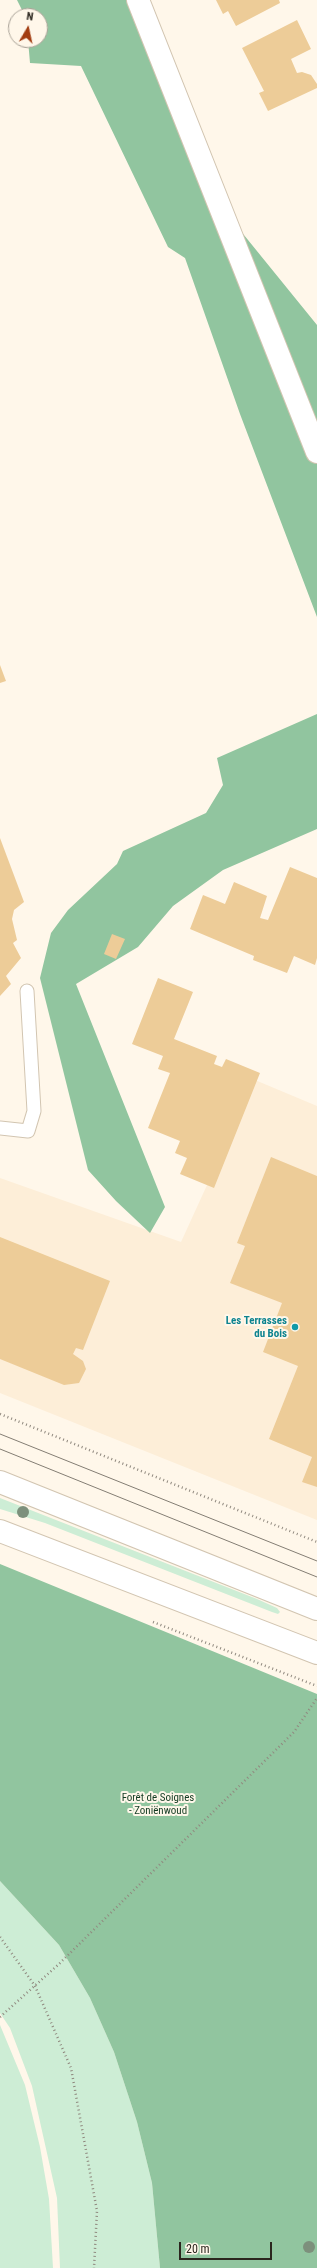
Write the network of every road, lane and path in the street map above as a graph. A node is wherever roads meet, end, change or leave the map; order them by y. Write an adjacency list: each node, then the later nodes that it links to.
1 (138, 0): 2 (main road)
2 (317, 452)
3 (27, 991): 4 (lane)
4 (0, 1128)
5 (0, 1414): 8 (path)
6 (0, 1482): 9 (main road)
7 (0, 1531): 10 (main road)
8 (317, 1542)
9 (317, 1609)
10 (317, 1653)
11 (317, 1698): 13 (path)
12 (0, 1937): 13 (path)
13 (34, 1986): 14 (path); 15 (path)
14 (0, 2017)
15 (94, 2268)

